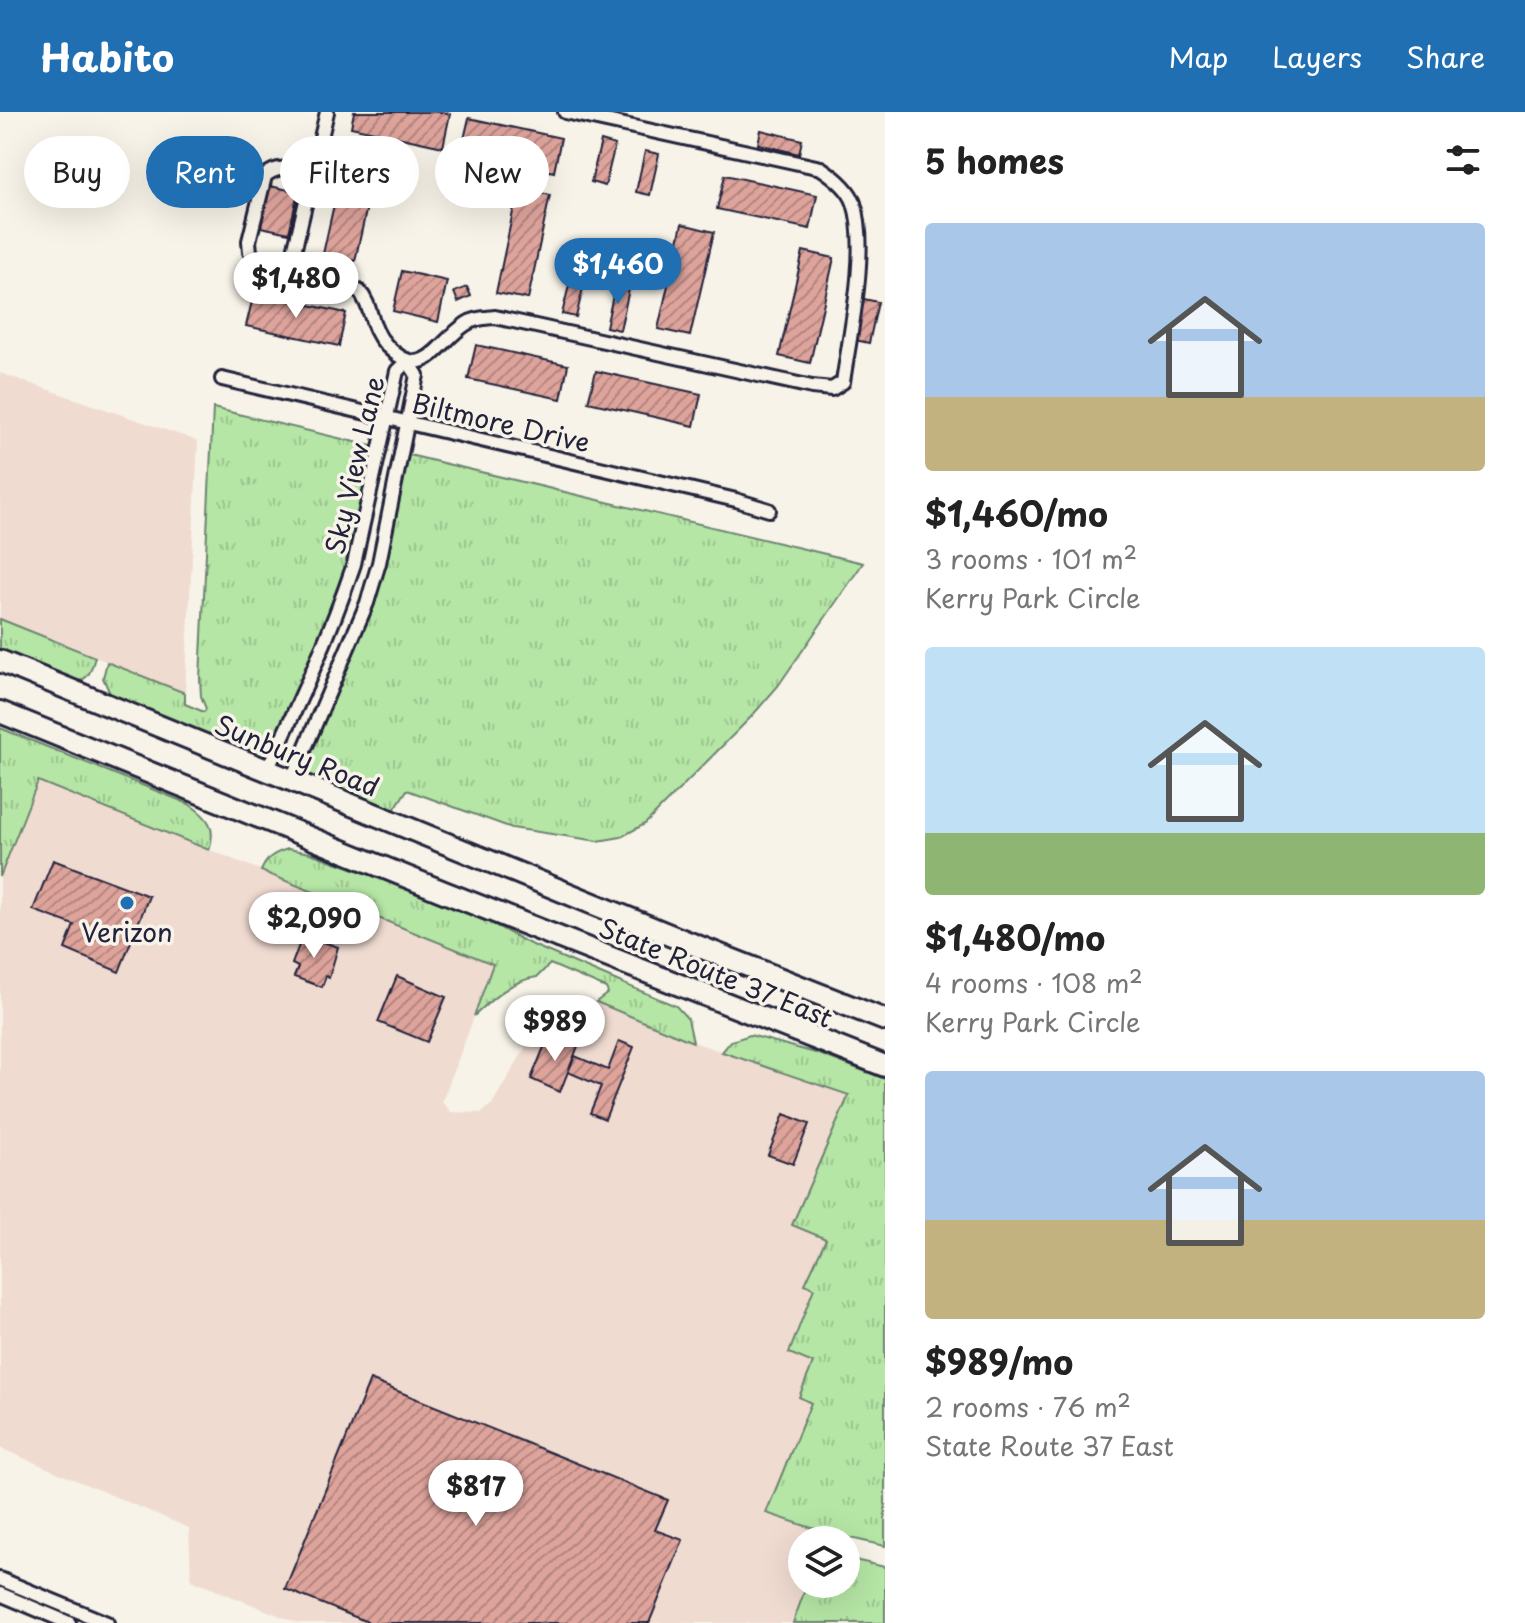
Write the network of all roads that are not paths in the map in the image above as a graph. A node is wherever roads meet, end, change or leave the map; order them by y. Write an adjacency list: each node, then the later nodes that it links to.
1 (327, 112): 3 (street)
2 (565, 112): 7 (street)
3 (321, 136)
4 (280, 168): 6 (street)
5 (303, 208): 6 (street)
6 (289, 273): 7 (street)
7 (408, 361): 9 (street, Sky View Lane); 10 (street, Sky View Lane)
8 (222, 379): 9 (street, Biltmore Drive)
9 (386, 418): 10 (street, Biltmore Drive); 14 (street, Sky View Lane)
10 (408, 423): 11 (street, Biltmore Drive); 15 (street, Sky View Lane)
11 (769, 510)
12 (0, 661): 14 (highway, Sunbury Road)
13 (0, 712): 18 (highway, State Route 37 East)
14 (267, 770): 15 (highway, Sunbury Road)
15 (291, 781): 16 (highway, Sunbury Road)
16 (575, 896): 17 (highway, State Route 37 East)
17 (885, 1020)
18 (885, 1066)
19 (0, 1579): 21 (street)
20 (0, 1594): 22 (street)
21 (56, 1602): 22 (street); 24 (street)
22 (50, 1619): 23 (street)
23 (69, 1623)
24 (107, 1623)

